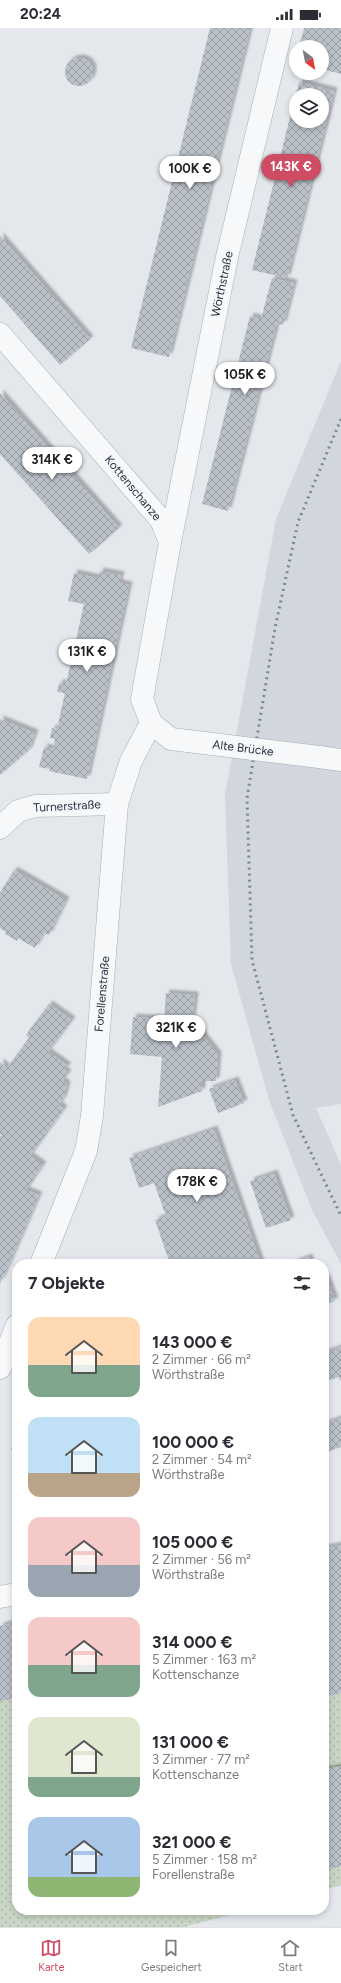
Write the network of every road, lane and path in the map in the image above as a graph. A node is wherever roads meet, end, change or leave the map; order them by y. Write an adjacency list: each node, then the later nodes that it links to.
1 (282, 28): 3 (street, Wörthstraße)
2 (0, 334): 3 (street, Kottenschanze)
3 (170, 542): 4 (street)
4 (151, 722): 5 (street, Alte Brücke, bridge); 6 (street, Forellenstraße)
5 (341, 760)
6 (118, 804): 7 (street, Turnerstraße); 8 (street, Forellenstraße)
7 (0, 828)
8 (43, 1259)
9 (12, 1338): 10 (street)
10 (0, 1368)
11 (12, 1595): 12 (street)
12 (0, 1597)

